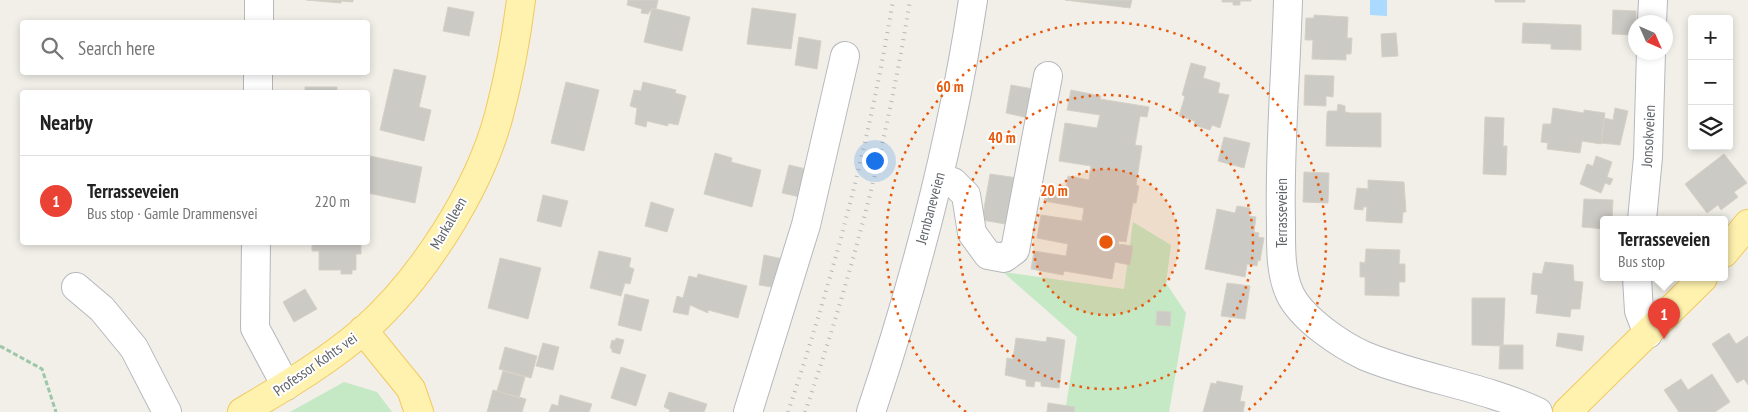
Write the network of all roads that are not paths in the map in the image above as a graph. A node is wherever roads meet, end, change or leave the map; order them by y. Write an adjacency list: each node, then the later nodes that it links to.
1 (259, 0): 7 (street)
2 (521, 0): 21 (main road, Markalleen)
3 (973, 0): 13 (street, Jernbaneveien)
4 (1288, 0): 29 (street, Terrasseveien)
5 (1653, 0): 6 (street)
6 (1652, 15)
7 (259, 20)
8 (845, 56): 27 (street)
9 (1651, 60): 14 (street, Jonsokveien)
10 (258, 75): 12 (street)
11 (1048, 76): 13 (street)
12 (258, 90)
13 (939, 179): 28 (street, Jernbaneveien)
14 (1642, 216)
15 (1748, 224): 17 (main road)
16 (256, 245): 23 (street)
17 (1728, 248)
18 (1637, 281): 22 (street)
19 (1699, 281): 22 (main road)
20 (76, 287): 24 (street)
21 (364, 330): 23 (main road, Professor Kohts vei); 26 (main road)
22 (1648, 334): 30 (main road)
23 (286, 386): 25 (main road, Professor Kohts vei)
24 (167, 412)
25 (242, 412)
26 (419, 412)
27 (748, 412)
28 (871, 412)
29 (1538, 412)
30 (1567, 412)

